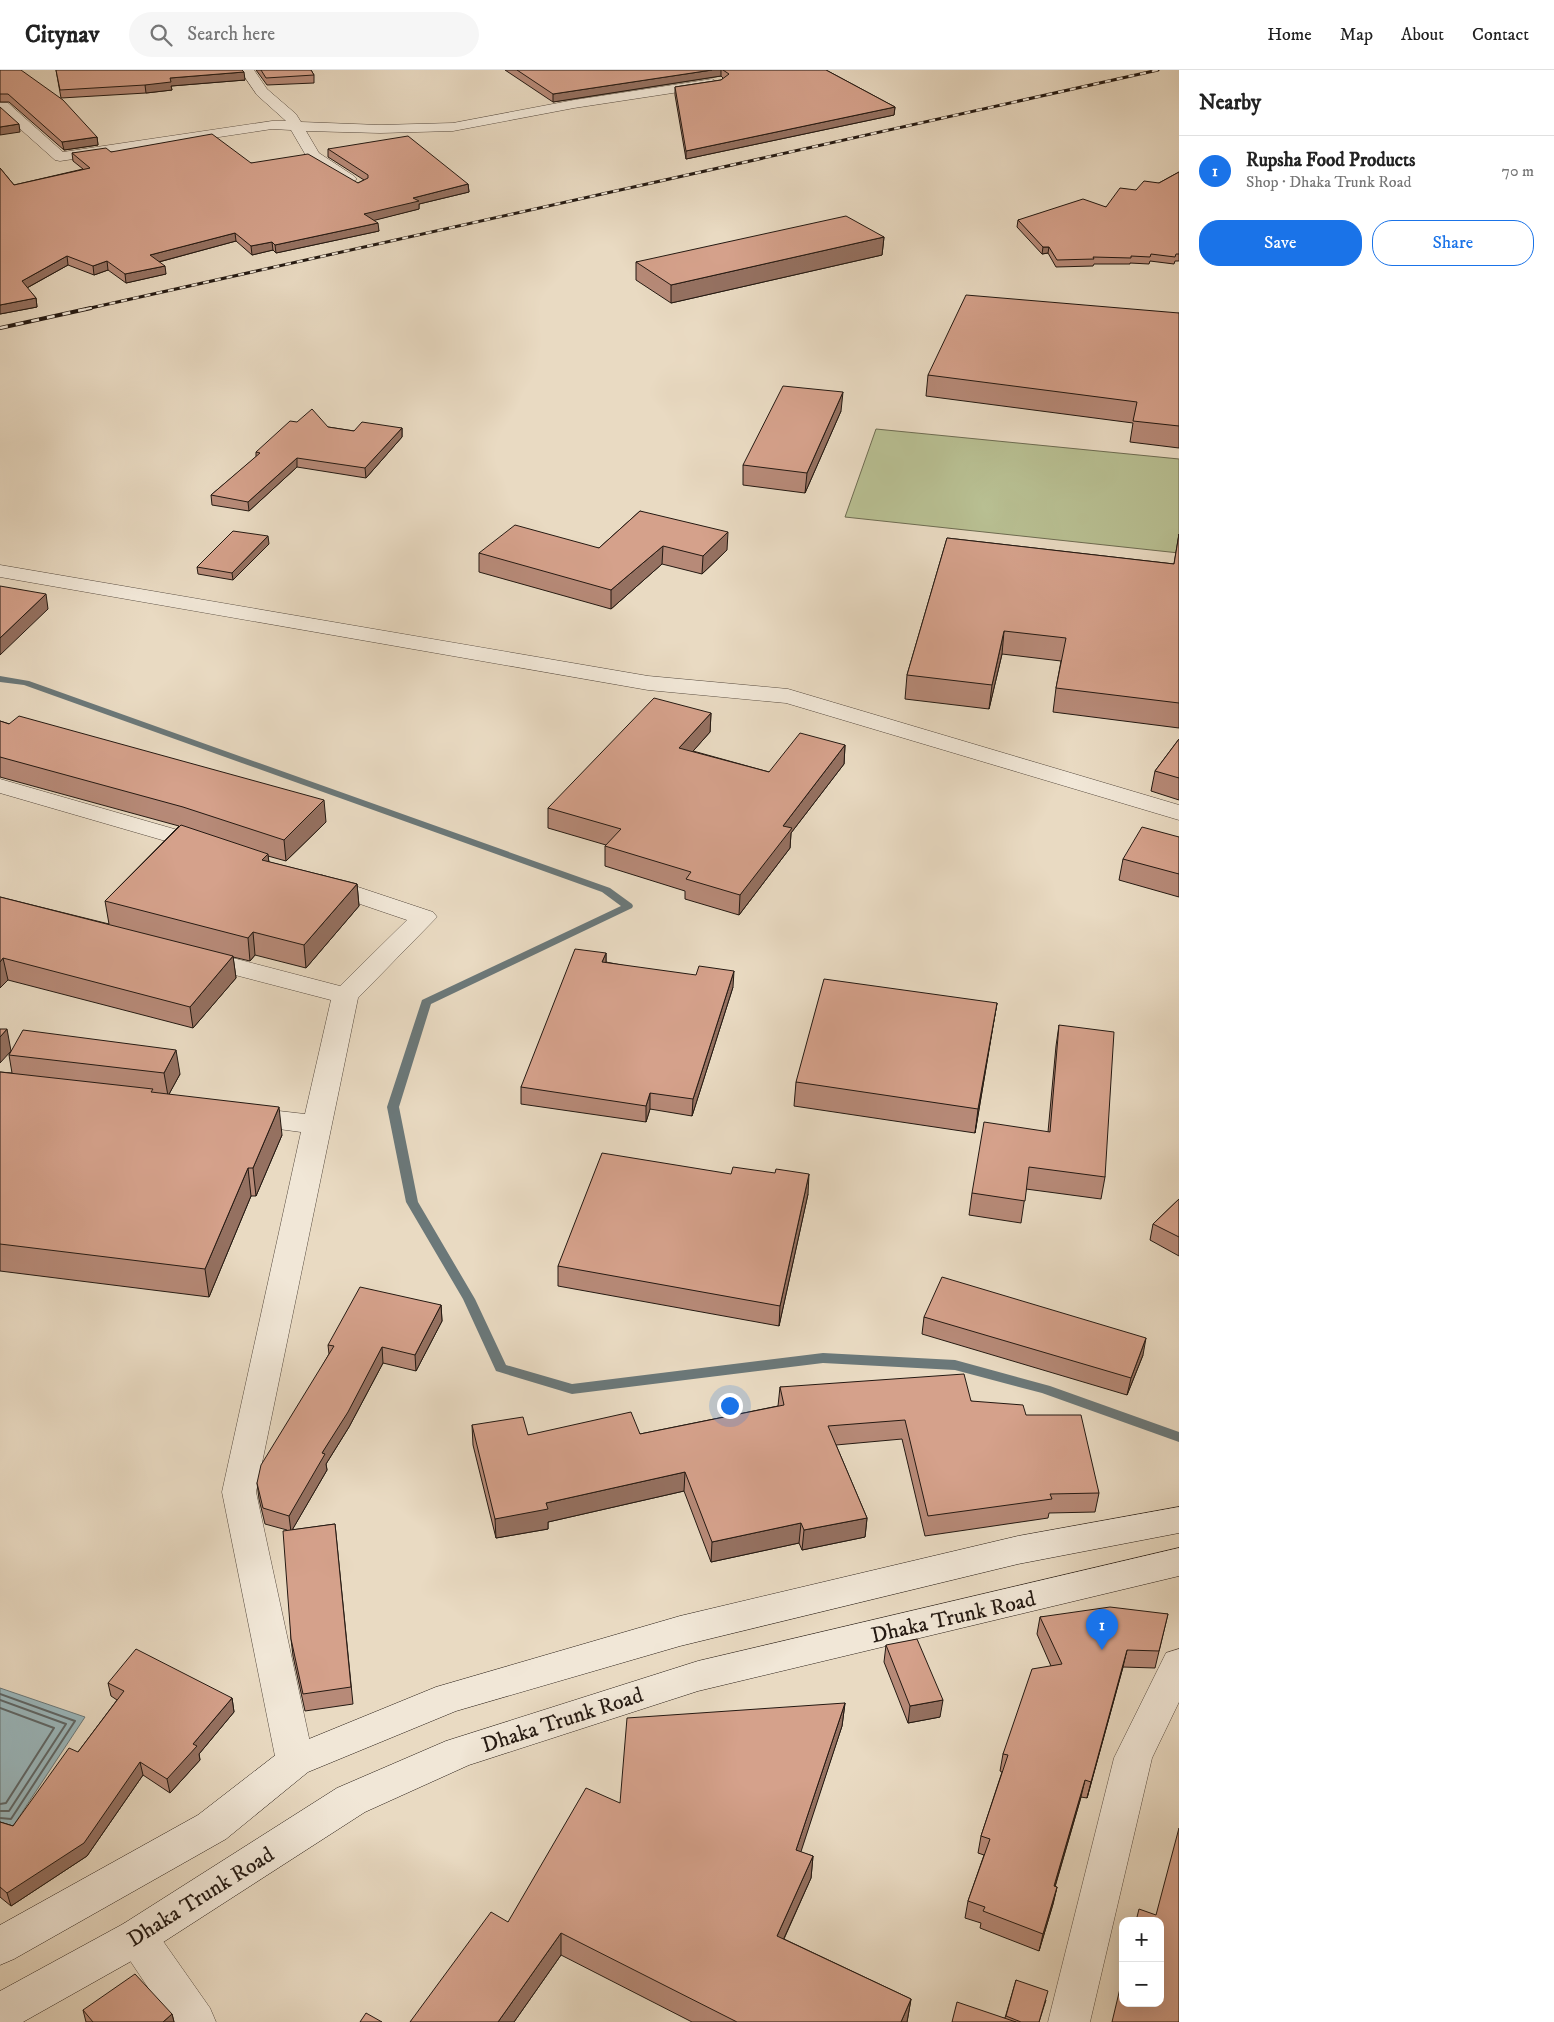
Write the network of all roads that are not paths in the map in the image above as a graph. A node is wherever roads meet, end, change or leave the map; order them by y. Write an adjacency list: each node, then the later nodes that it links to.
1 (247, 70): 4 (street)
2 (720, 82): 4 (street)
3 (1, 105): 4 (street)
4 (297, 126): 5 (street)
5 (359, 185)
6 (0, 571): 8 (street)
7 (0, 786): 9 (street)
8 (1179, 813)
9 (231, 854)
10 (304, 878): 12 (street)
11 (174, 951): 12 (street)
12 (345, 996): 14 (street)
13 (218, 1113): 14 (street)
14 (317, 1125): 18 (street)
15 (1179, 1520): 18 (street)
16 (1179, 1562): 19 (street, Dhaka Trunk Road)
17 (1179, 1664): 23 (street)
18 (295, 1761): 20 (street)
19 (137, 1937): 21 (street, Dhaka Trunk Road); 22 (street)
20 (0, 1946)
21 (0, 2014)
22 (195, 2022)
23 (1069, 2022)

